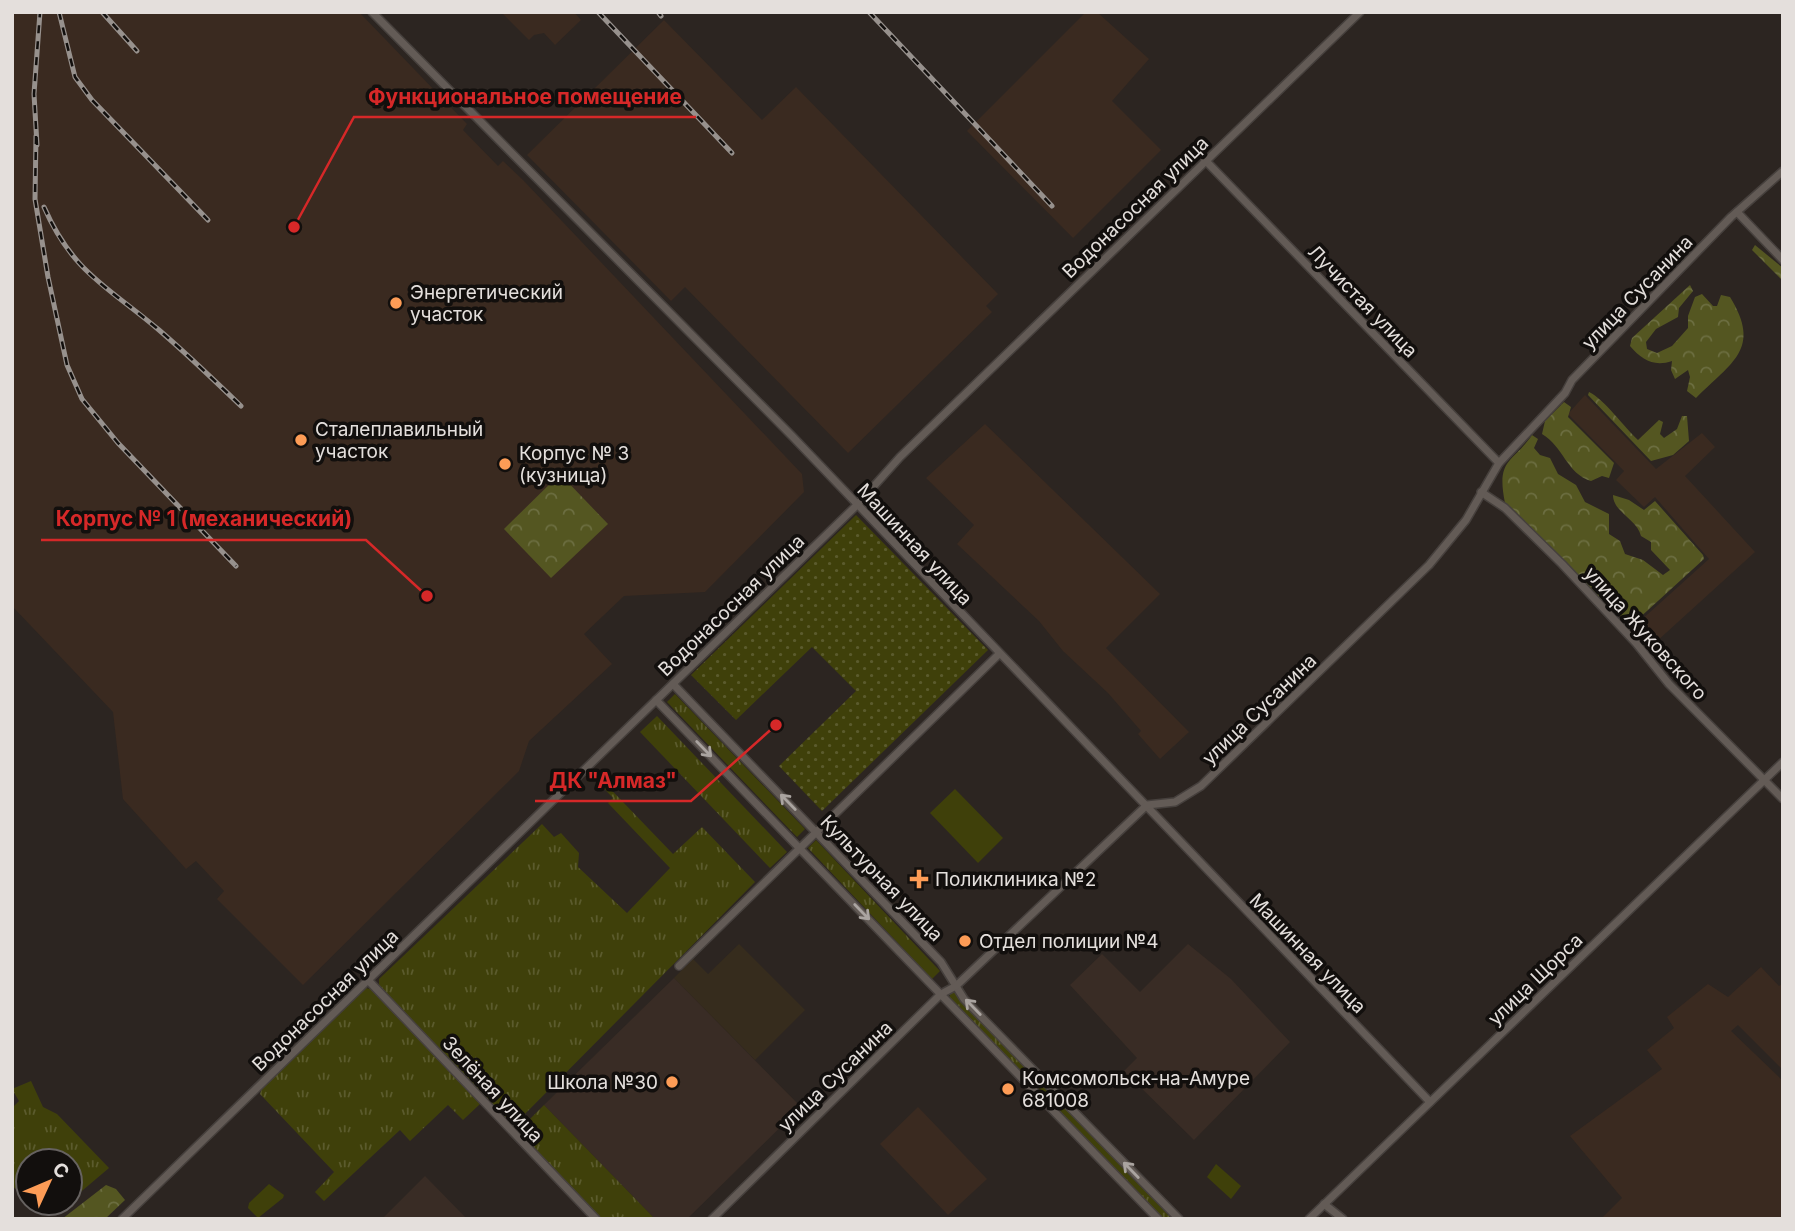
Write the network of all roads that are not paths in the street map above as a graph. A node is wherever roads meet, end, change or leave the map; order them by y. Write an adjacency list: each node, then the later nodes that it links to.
1 (372, 12): 9 (street, Машинная улица)
2 (1360, 12): 3 (street, Водонасосная улица)
3 (1205, 160): 7 (street, Лучистая улица); 9 (street, Водонасосная улица)
4 (1783, 171): 5 (street, улица Сусанина)
5 (1737, 212): 6 (street); 7 (street, улица Сусанина)
6 (1783, 260)
7 (1499, 463): 8 (street, улица Сусанина)
8 (1481, 492): 14 (street, улица Жуковского); 16 (street, улица Сусанина)
9 (857, 505): 10 (street, Машинная улица); 11 (street, Водонасосная улица)
10 (998, 655): 16 (street, Машинная улица); 17 (street)
11 (673, 684): 12 (street, Водонасосная улица); 17 (street, Культурная улица, one-way to 11)
12 (656, 700): 18 (street, Культурная улица, one-way to 18); 20 (street, Водонасосная улица)
13 (1783, 762): 14 (street, улица Щорса)
14 (1764, 780): 15 (street, улица Жуковского); 23 (street, улица Щорса)
15 (1783, 799)
16 (1147, 805): 21 (street, улица Сусанина); 23 (street, Машинная улица)
17 (816, 832): 18 (street); 21 (street, Культурная улица)
18 (800, 848): 19 (street); 22 (street, Культурная улица, one-way to 22)
19 (679, 966)
20 (368, 980): 25 (street, Водонасосная улица); 26 (street, Зелёная улица)
21 (956, 986): 22 (street, улица Сусанина); 29 (street, Культурная улица, one-way to 21)
22 (941, 994): 27 (street, улица Сусанина); 28 (street, Культурная улица)
23 (1430, 1102): 24 (street, улица Щорса)
24 (1324, 1204): 30 (street, улица Щорса); 31 (street)
25 (122, 1219)
26 (596, 1219)
27 (712, 1219)
28 (1158, 1219)
29 (1179, 1219)
30 (1309, 1219)
31 (1343, 1219)

